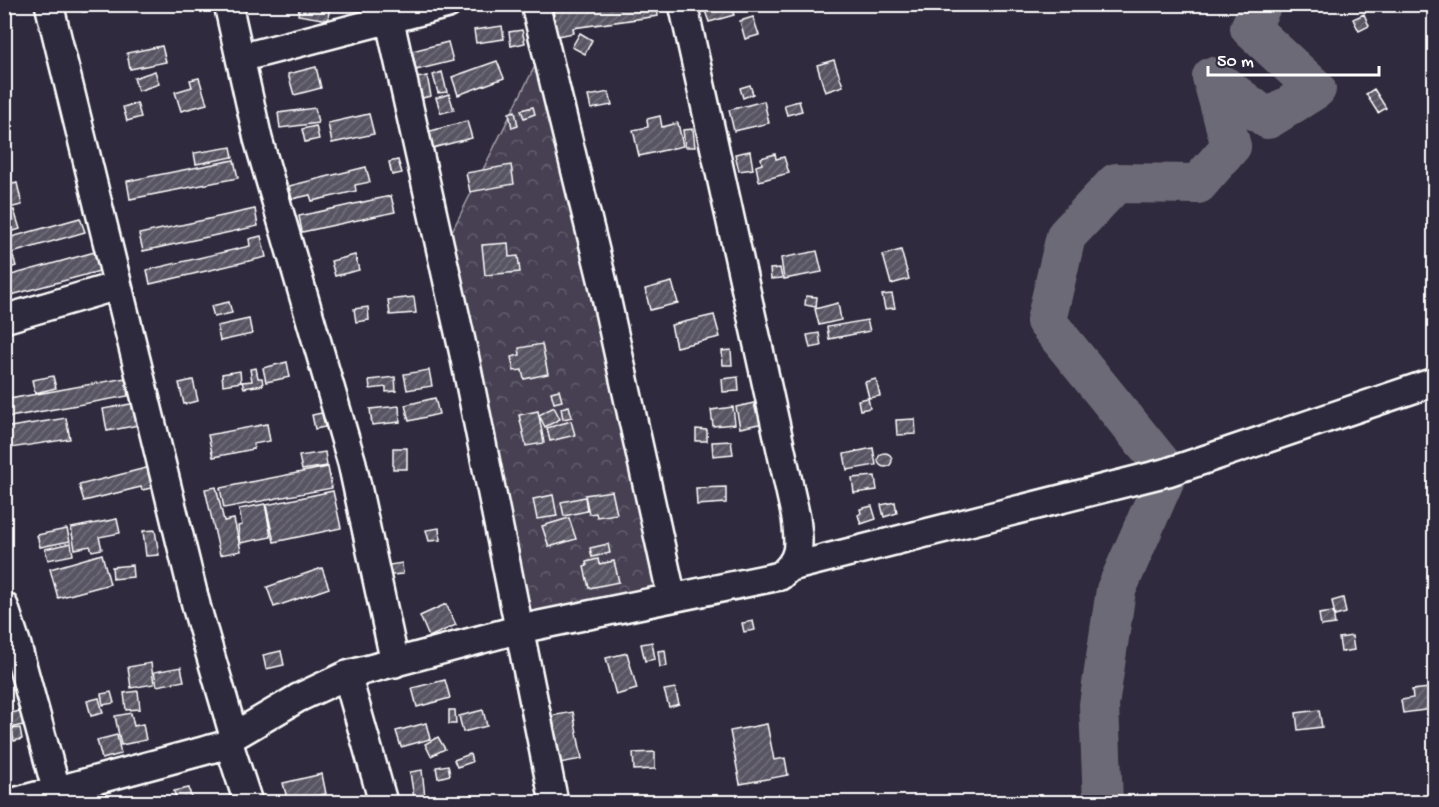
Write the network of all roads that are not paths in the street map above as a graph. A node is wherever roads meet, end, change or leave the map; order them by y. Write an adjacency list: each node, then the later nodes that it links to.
1 (49, 4): 8 (street)
2 (228, 4): 7 (street)
3 (448, 4): 6 (street)
4 (535, 4): 12 (street)
5 (683, 4): 11 (street)
6 (387, 12): 7 (street); 14 (street)
7 (240, 58): 15 (street)
8 (117, 286): 9 (street); 17 (street)
9 (4, 319)
10 (1434, 382): 11 (street)
11 (791, 567): 12 (street)
12 (672, 598): 14 (street)
13 (4, 606): 18 (street)
14 (520, 629): 15 (street); 22 (street)
15 (395, 663): 16 (street)
16 (347, 675): 17 (street); 21 (street)
17 (231, 740): 18 (street); 20 (street)
18 (60, 797): 19 (street)
19 (14, 802)
20 (248, 802)
21 (383, 802)
22 (554, 802)

